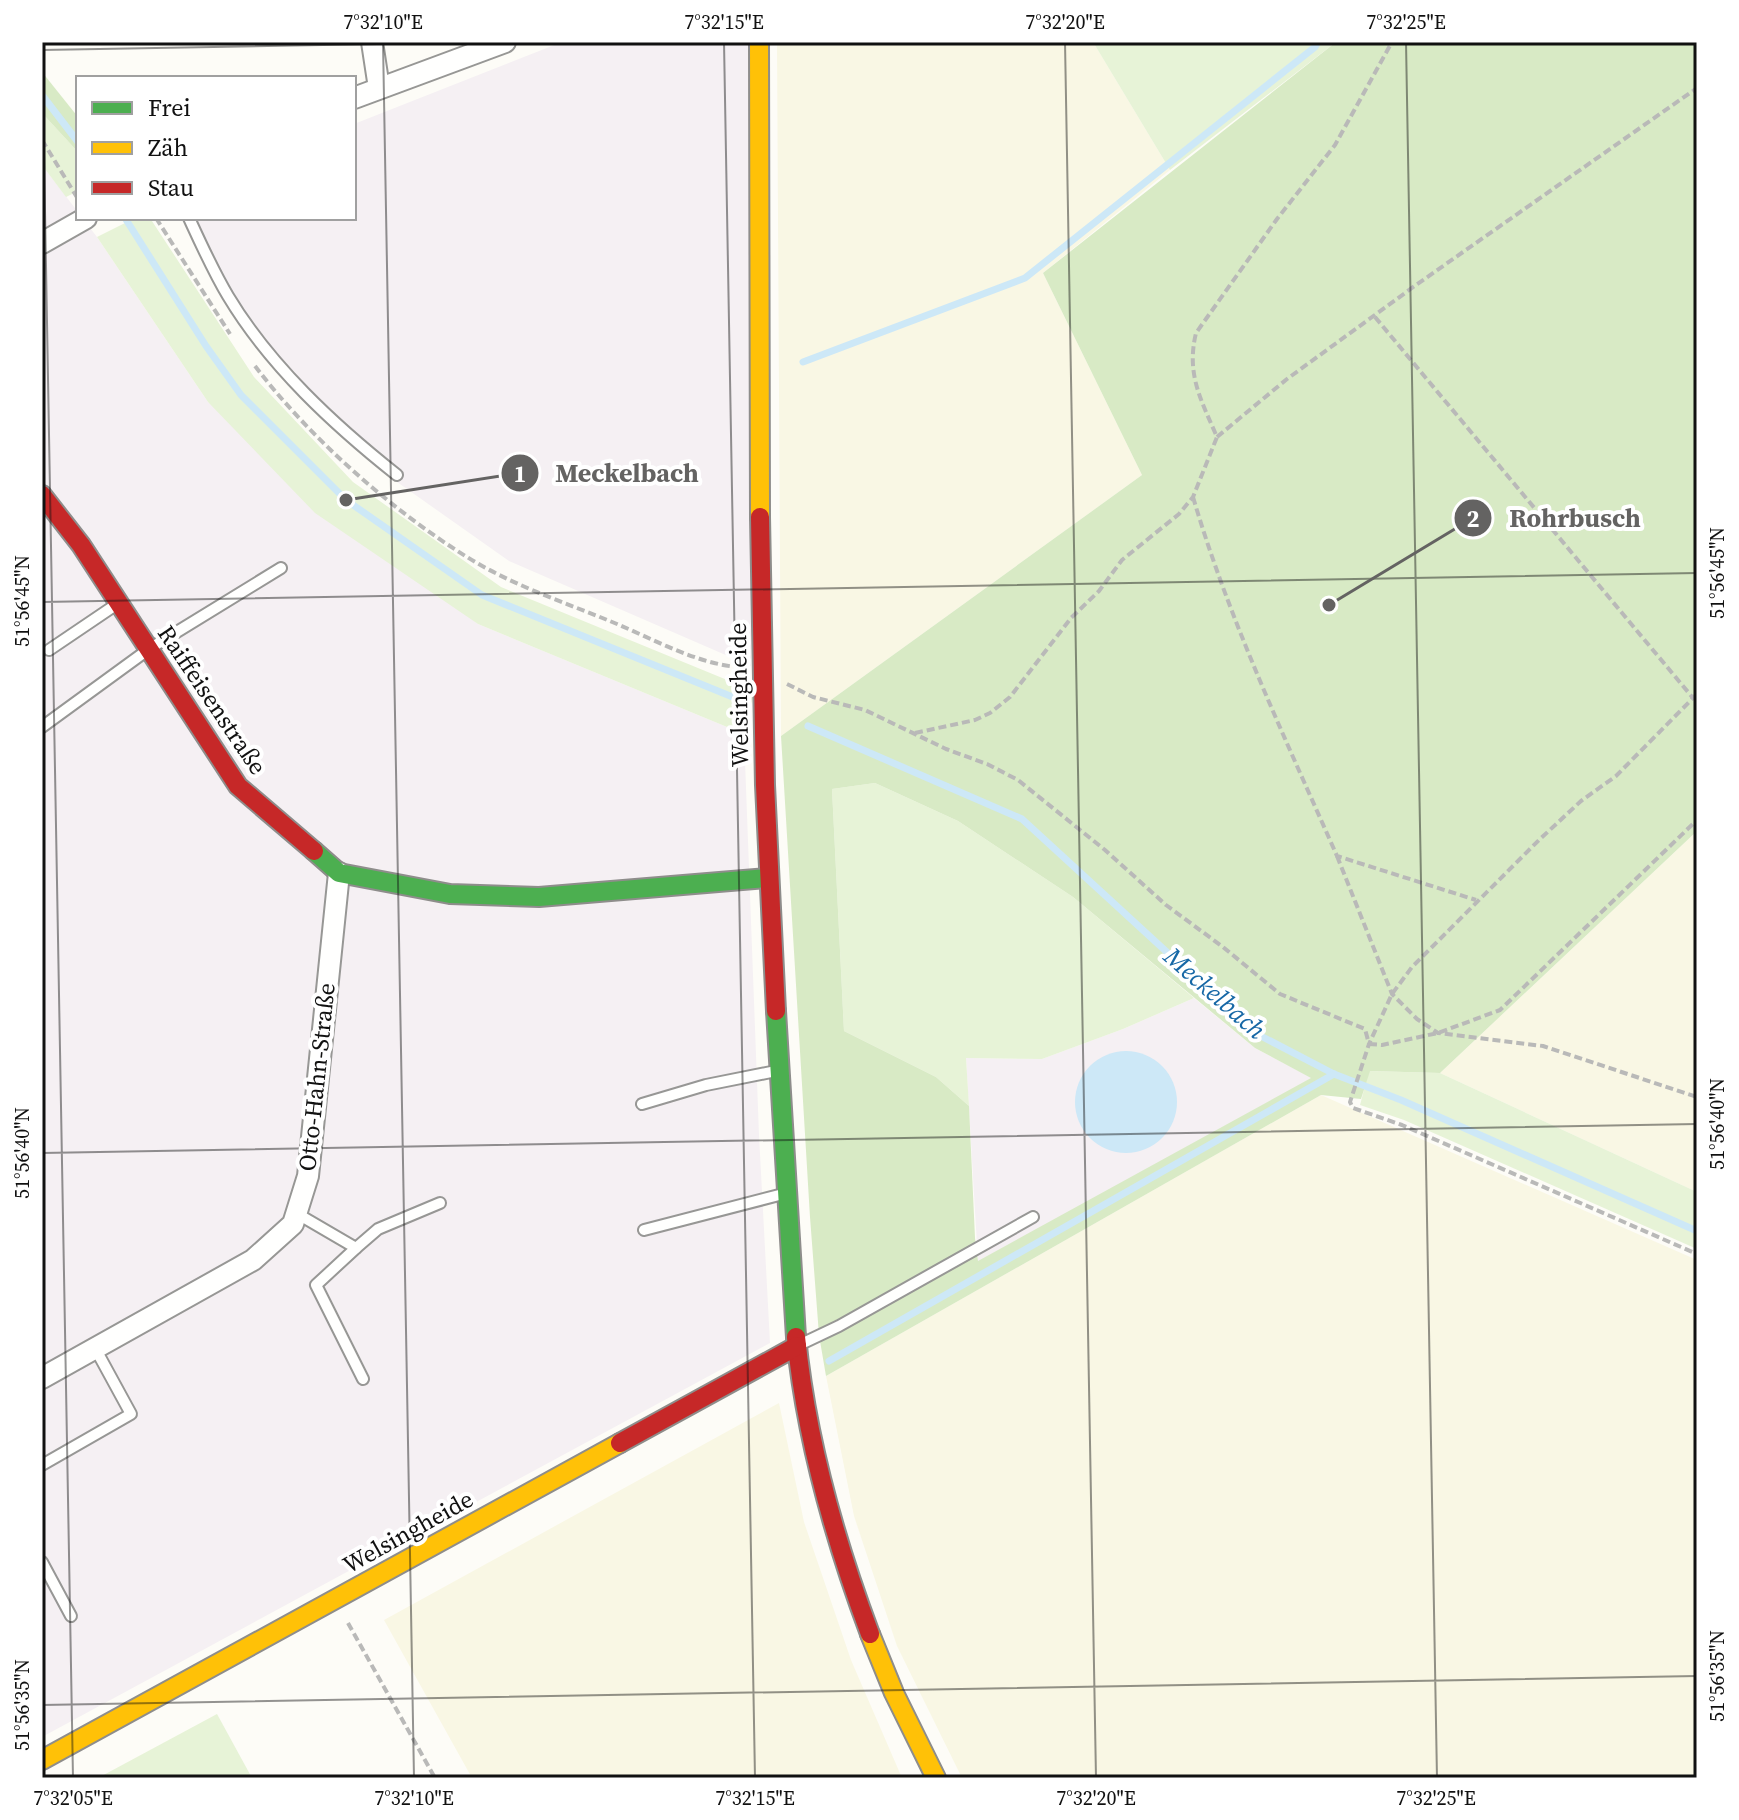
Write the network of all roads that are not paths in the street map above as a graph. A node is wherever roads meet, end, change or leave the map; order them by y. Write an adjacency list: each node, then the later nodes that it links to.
1 (372, 42): 4 (street)
2 (505, 42): 4 (street)
3 (759, 42): 17 (street, Welsingheide)
4 (379, 88): 5 (street)
5 (356, 97)
6 (82, 220): 8 (street)
7 (190, 220): 9 (lane)
8 (42, 243)
9 (397, 475)
10 (42, 495): 12 (street, Raiffeisenstraße)
11 (281, 568): 13 (lane)
12 (119, 603): 13 (street, Raiffeisenstraße); 14 (lane)
13 (149, 649): 15 (lane); 16 (street, Raiffeisenstraße)
14 (49, 650)
15 (42, 727)
16 (339, 873): 17 (street); 22 (street, Otto-Hahn-Straße)
17 (767, 878): 18 (street, Welsingheide)
18 (780, 1070): 19 (lane); 20 (street, Welsingheide)
19 (642, 1104)
20 (785, 1194): 24 (lane); 26 (street, Welsingheide)
21 (440, 1203): 25 (lane)
22 (296, 1213): 25 (lane); 27 (street, Otto-Hahn-Straße)
23 (1033, 1217): 26 (lane, Welsingheide)
24 (644, 1230)
25 (356, 1248): 29 (lane)
26 (797, 1346): 33 (street, Welsingheide); 34 (street, Welsingheide)
27 (95, 1348): 28 (street, Otto-Hahn-Straße); 30 (lane)
28 (42, 1378)
29 (363, 1379)
30 (42, 1465)
31 (42, 1562): 32 (lane)
32 (71, 1616)
33 (42, 1760)
34 (936, 1778)

